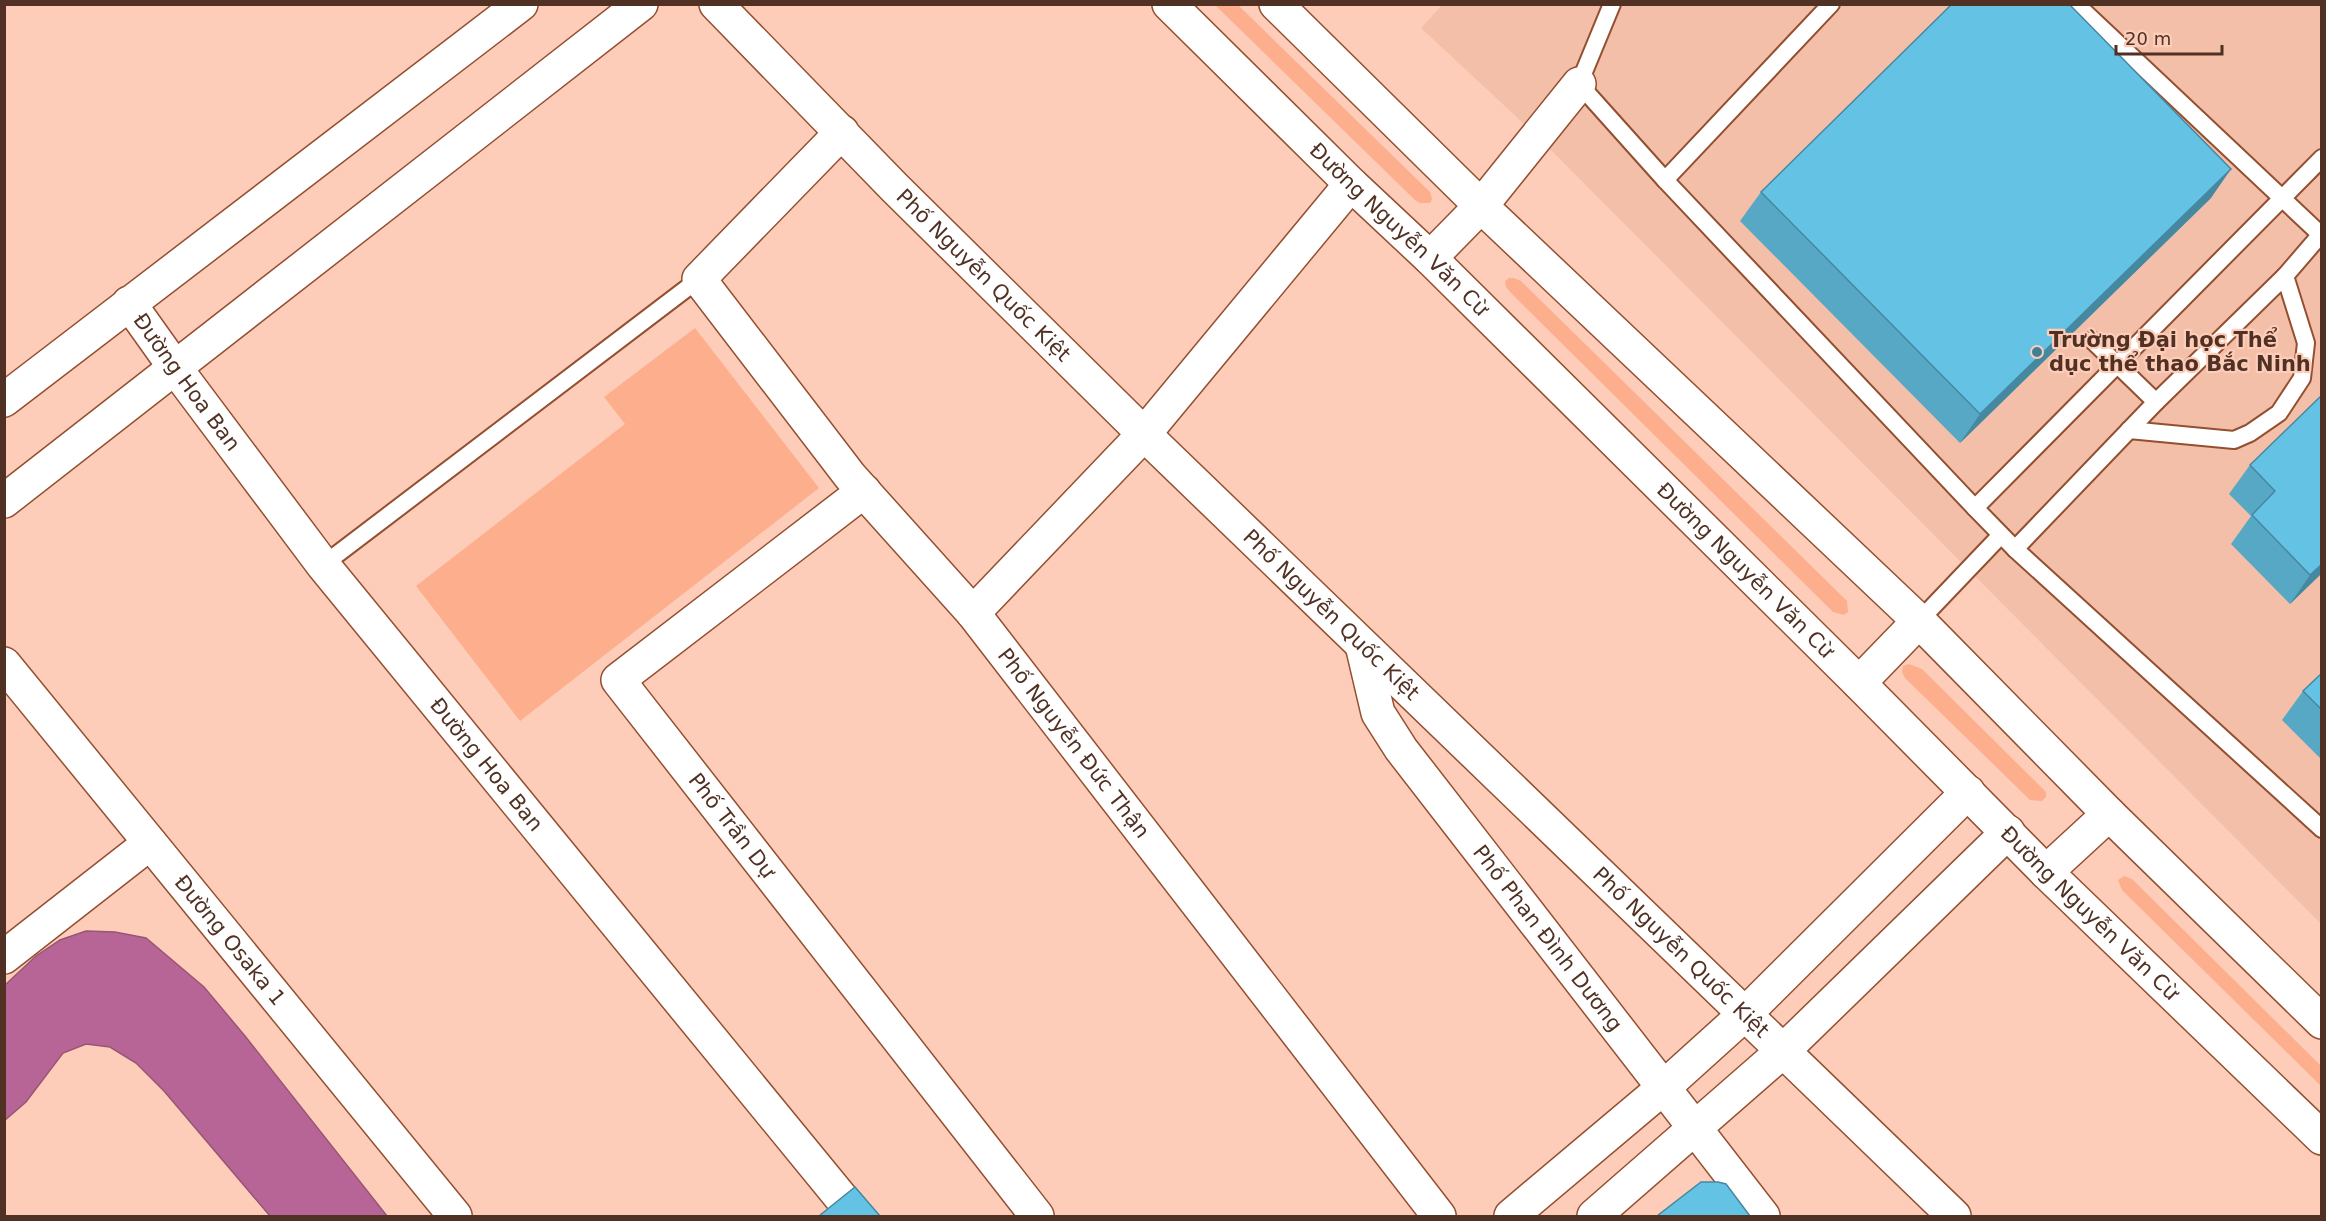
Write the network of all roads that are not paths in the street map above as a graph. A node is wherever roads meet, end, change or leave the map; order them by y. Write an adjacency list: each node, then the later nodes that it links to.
1 (521, 4): 20 (street)
2 (641, 4): 23 (street)
3 (716, 4): 10 (street, Phố Nguyễn Quốc Kiệt)
4 (1169, 4): 13 (street, Đường Nguyễn Văn Cừ)
5 (1276, 4): 15 (street)
6 (1831, 4): 12 (lane)
7 (2076, 4): 14 (lane)
8 (1607, 7): 9 (lane)
9 (1580, 84): 12 (lane); 15 (street)
10 (842, 132): 19 (street); 27 (street, Phố Nguyễn Quốc Kiệt)
11 (2322, 158): 14 (lane)
12 (1665, 180): 30 (lane)
13 (1351, 184): 17 (street, Đường Nguyễn Văn Cừ); 27 (street)
14 (2281, 199): 16 (lane); 22 (lane)
15 (1481, 206): 17 (street); 35 (street)
16 (2321, 234): 18 (lane)
17 (1430, 258): 38 (street, Đường Nguyễn Văn Cừ)
18 (2285, 276): 25 (lane); 26 (lane)
19 (699, 279): 28 (street, Phố Nguyễn Đức Thận); 33 (lane)
20 (129, 303): 23 (street, Đường Hoa Ban); 24 (street)
21 (2092, 340): 22 (lane)
22 (2117, 364): 25 (lane); 30 (lane)
23 (176, 369): 29 (street); 33 (street, Đường Hoa Ban)
24 (4, 400)
25 (2156, 402): 26 (lane)
26 (2129, 430): 32 (lane)
27 (1144, 434): 34 (street); 36 (street, Phố Nguyễn Quốc Kiệt)
28 (864, 491): 34 (street, Phố Nguyễn Đức Thận); 54 (street, Phố Trần Dự)
29 (4, 501)
30 (1975, 508): 31 (lane)
31 (2001, 535): 32 (lane); 35 (lane)
32 (2015, 549): 41 (lane)
33 (323, 565): 53 (street, Đường Hoa Ban)
34 (973, 613): 55 (street, Phố Nguyễn Đức Thận)
35 (1919, 621): 38 (street); 40 (street)
36 (1362, 645): 46 (street, Phố Nguyễn Quốc Kiệt); 49 (street, Phố Phan Đình Dương)
37 (4, 664): 43 (street, Đường Osaka 1)
38 (1859, 683): 39 (street, Đường Nguyễn Văn Cừ)
39 (1968, 792): 42 (street, Đường Nguyễn Văn Cừ); 46 (street)
40 (2109, 814): 44 (street); 47 (street)
41 (2322, 829)
42 (2008, 832): 44 (street, Đường Nguyễn Văn Cừ); 48 (street)
43 (150, 843): 45 (street); 52 (street, Đường Osaka 1)
44 (2046, 872): 51 (street, Đường Nguyễn Văn Cừ)
45 (4, 957)
46 (1744, 1014): 48 (street, Phố Nguyễn Quốc Kiệt); 49 (street)
47 (2322, 1022)
48 (1783, 1052): 50 (street); 59 (street, Phố Nguyễn Quốc Kiệt)
49 (1663, 1088): 50 (street, Phố Phan Đình Dương); 56 (street)
50 (1695, 1129): 57 (street); 58 (street, Phố Phan Đình Dương)
51 (2322, 1138)
52 (455, 1216)
53 (856, 1216)
54 (1037, 1216)
55 (1439, 1216)
56 (1511, 1216)
57 (1594, 1216)
58 (1763, 1216)
59 (1954, 1216)

